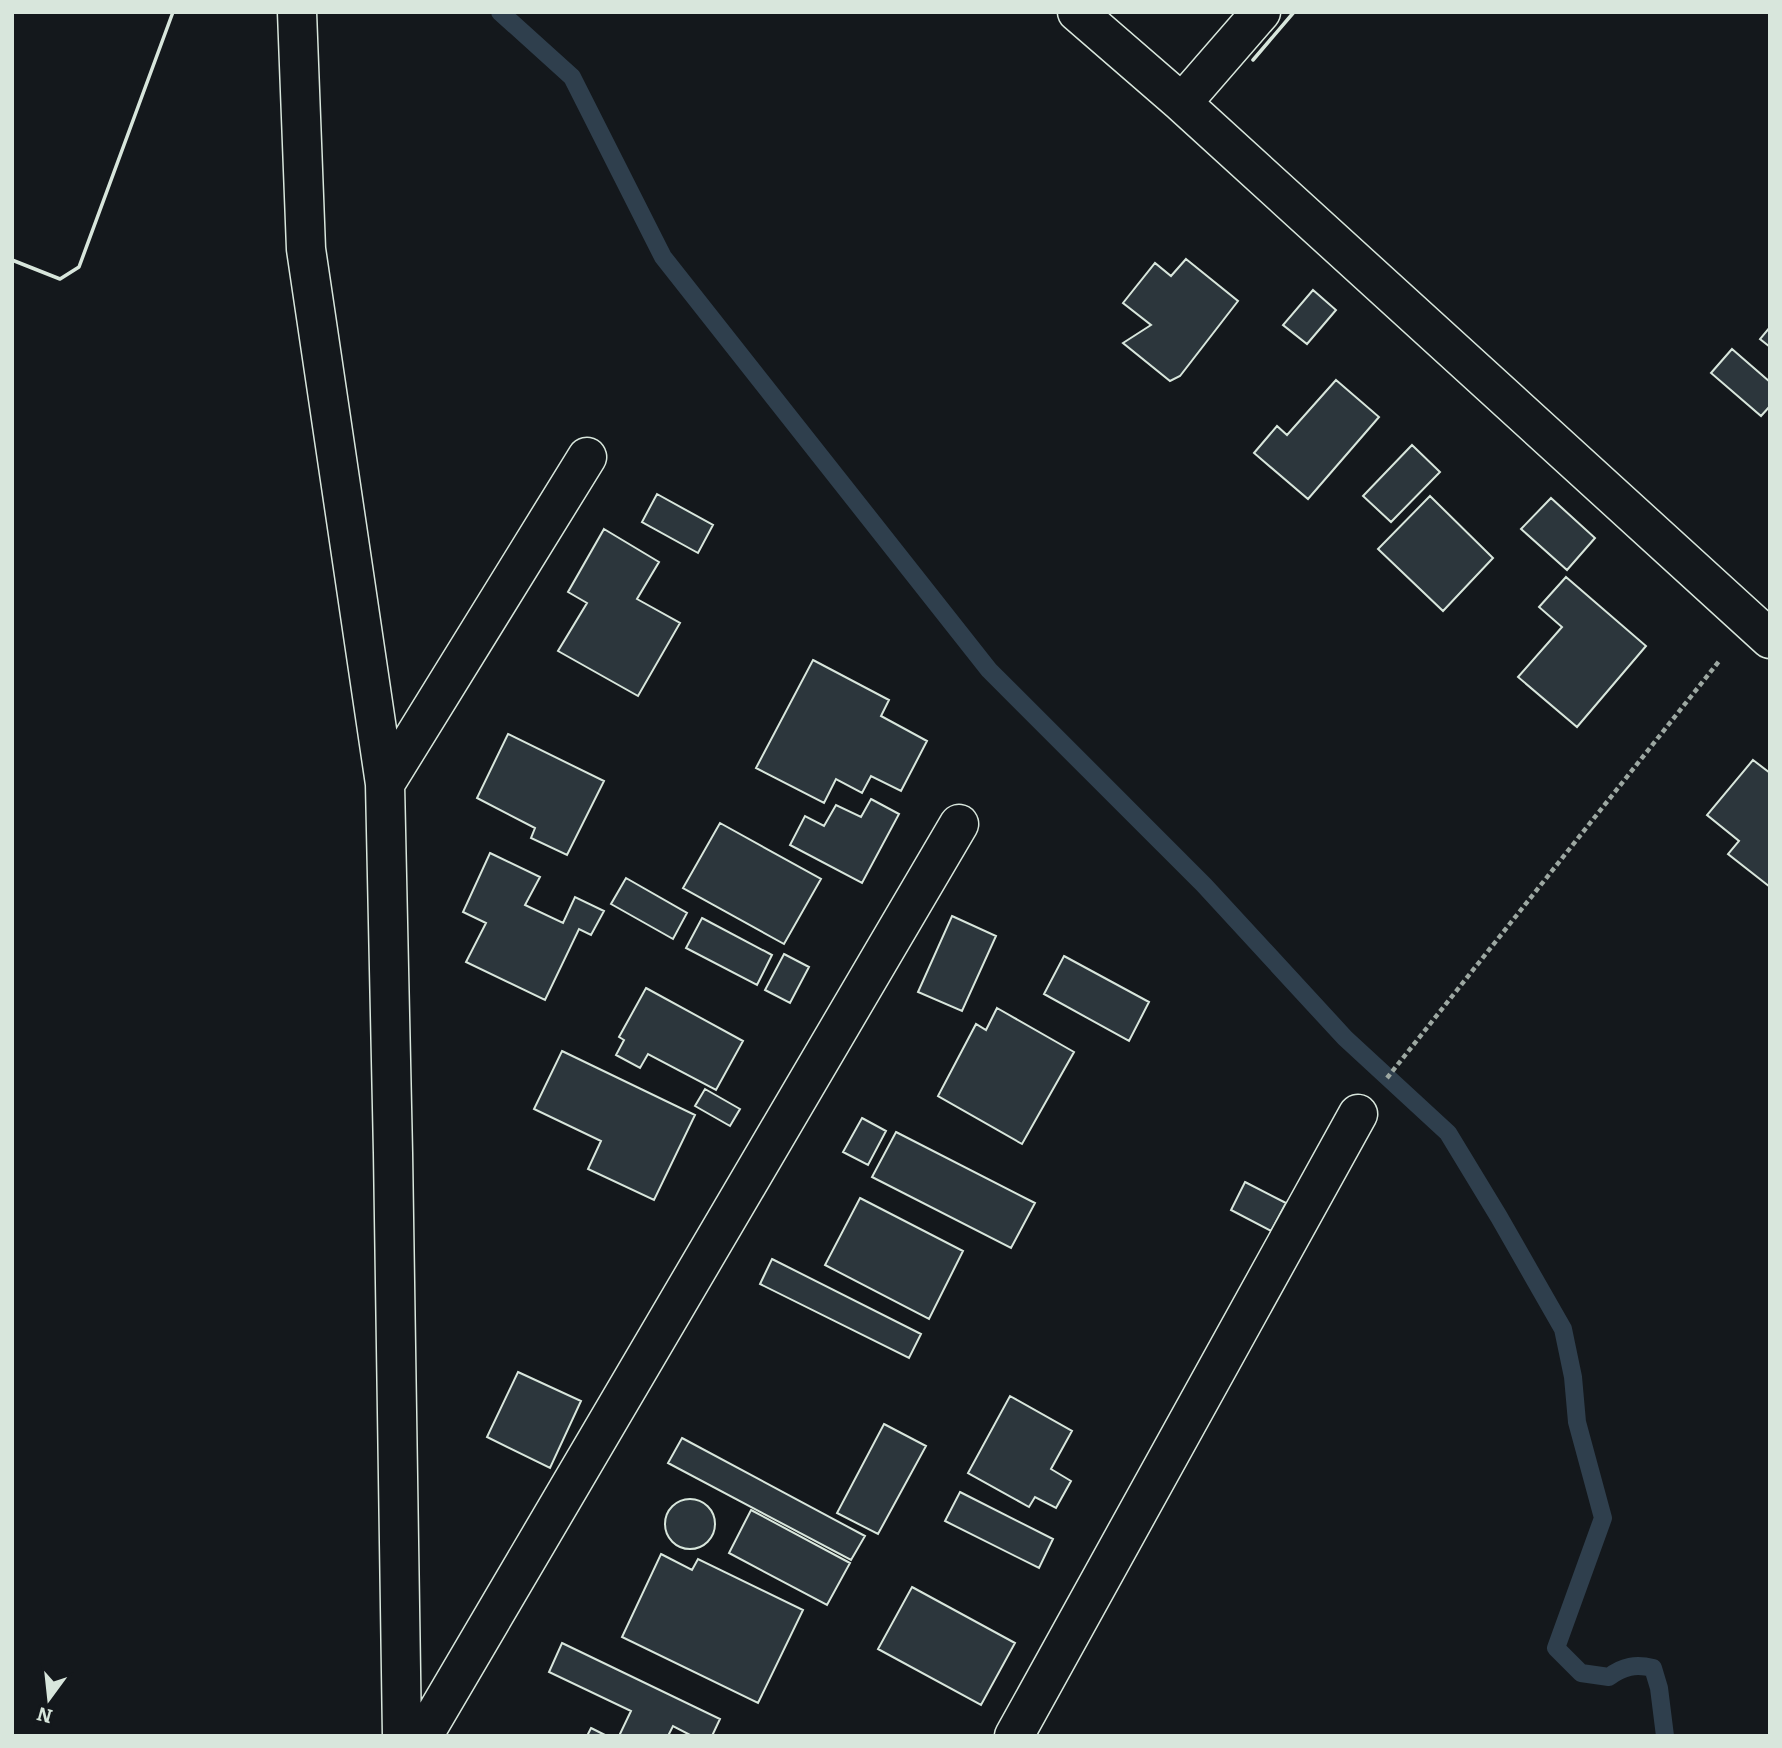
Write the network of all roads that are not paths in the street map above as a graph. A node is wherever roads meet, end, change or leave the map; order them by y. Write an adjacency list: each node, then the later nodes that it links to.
1 (297, 12): 7 (street)
2 (1077, 12): 4 (street)
3 (1261, 12): 4 (street)
4 (1182, 103): 6 (street)
5 (587, 457): 7 (street)
6 (1763, 621)
7 (385, 784): 10 (street)
8 (959, 824): 11 (street)
9 (1358, 1114): 12 (street)
10 (402, 1736)
11 (423, 1736)
12 (1014, 1736)

